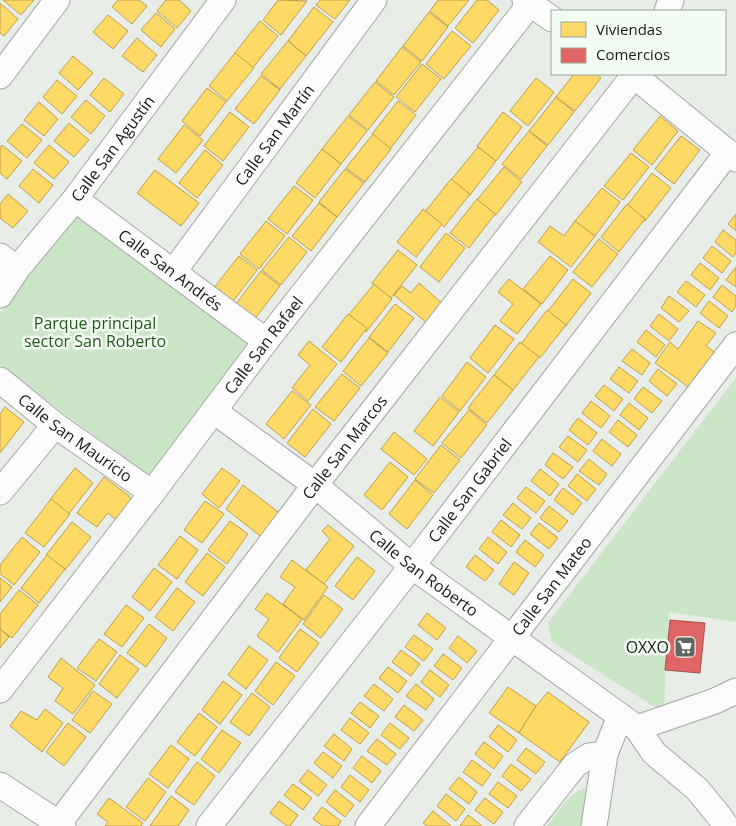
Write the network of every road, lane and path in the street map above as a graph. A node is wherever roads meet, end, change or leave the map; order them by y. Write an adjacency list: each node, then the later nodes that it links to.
1 (57, 0): 8 (street)
2 (224, 0): 10 (street, Calle San Agustín)
3 (374, 0): 12 (street, Calle San Martín)
4 (528, 2): 5 (street); 14 (street, Calle San Rafael)
5 (551, 18)
6 (633, 75): 19 (street, Calle San Marcos)
7 (635, 75): 9 (street)
8 (0, 76)
9 (732, 155): 22 (street, Calle San Gabriel)
10 (75, 198): 11 (street, Calle San Agustín); 12 (street, Calle San Andrés)
11 (9, 263): 13 (street, Calle San Agustín)
12 (174, 271): 14 (street, Calle San Andrés)
13 (0, 295)
14 (266, 341): 17 (street, Calle San Rafael)
15 (736, 345): 23 (street, Calle San Mateo)
16 (0, 380): 18 (street, Calle San Mauricio)
17 (214, 411): 19 (street, Calle San Roberto); 21 (street, Calle San Rafael)
18 (54, 424): 20 (street); 21 (street, Calle San Mauricio)
19 (315, 485): 22 (street, Calle San Roberto); 29 (street, Calle San Marcos)
20 (0, 492)
21 (152, 493): 24 (street, Calle San Rafael)
22 (412, 566): 23 (street, Calle San Roberto); 30 (street, Calle San Gabriel)
23 (513, 638): 26 (street, Calle San Roberto); 31 (street, Calle San Mateo)
24 (0, 690)
25 (736, 691): 26 (street)
26 (629, 722): 27 (street); 34 (street, Calle San Roberto)
27 (605, 754): 32 (street); 33 (street)
28 (0, 785): 29 (street)
29 (61, 824)
30 (209, 826)
31 (368, 826)
32 (527, 826)
33 (594, 826)
34 (726, 826)

